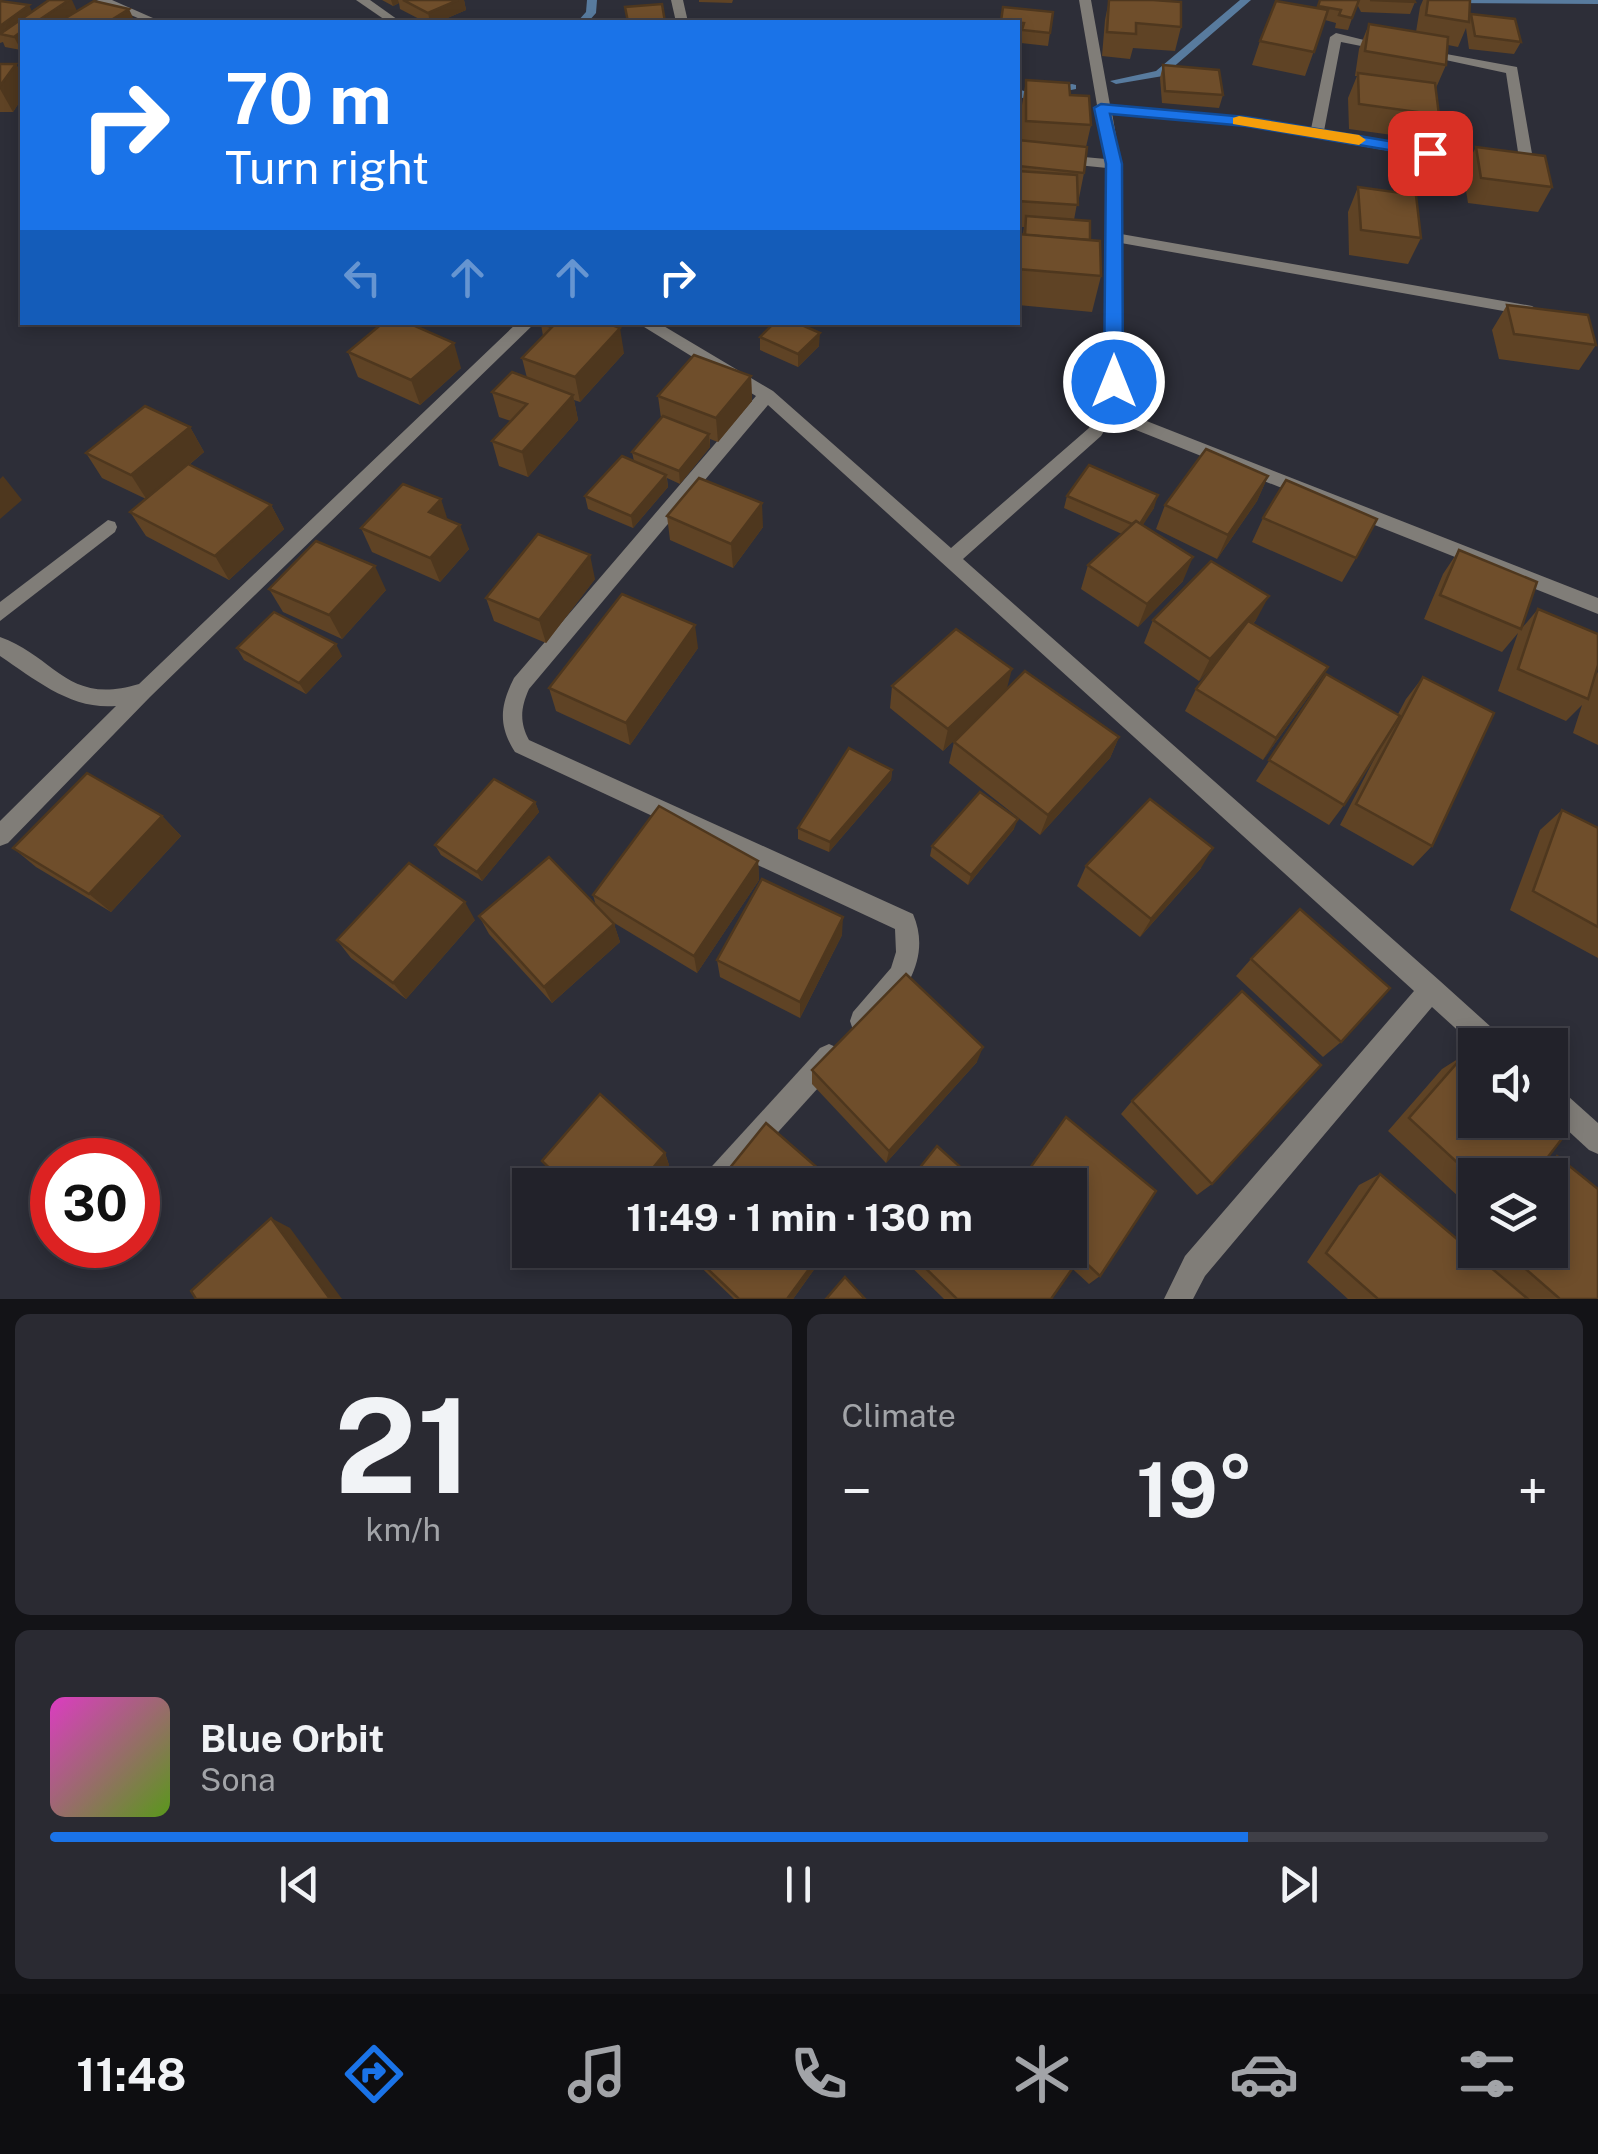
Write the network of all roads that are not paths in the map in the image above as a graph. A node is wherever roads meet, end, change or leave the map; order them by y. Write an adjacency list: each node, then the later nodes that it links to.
1 (102, 0): 4 (street)
2 (362, 0): 5 (street)
3 (1085, 0): 6 (street)
4 (151, 20)
5 (392, 20)
6 (1101, 108): 7 (street); 9 (street)
7 (1317, 132): 7 (street)
8 (1020, 155): 9 (street)
9 (1114, 164): 10 (street)
10 (1115, 238): 11 (street); 15 (street)
11 (1544, 313)
12 (525, 325): 21 (street)
13 (649, 325): 14 (street)
14 (768, 395): 17 (street); 27 (street)
15 (1107, 412): 17 (street); 18 (street)
16 (108, 527): 19 (street)
17 (952, 558): 23 (street)
18 (1598, 606)
19 (0, 613)
20 (0, 645): 21 (street)
21 (146, 690): 22 (street)
22 (0, 836)
23 (1430, 990): 24 (street); 28 (street)
24 (1473, 1028)
25 (1568, 1113): 26 (street)
26 (1598, 1140)
27 (728, 1168)
28 (1178, 1299)

